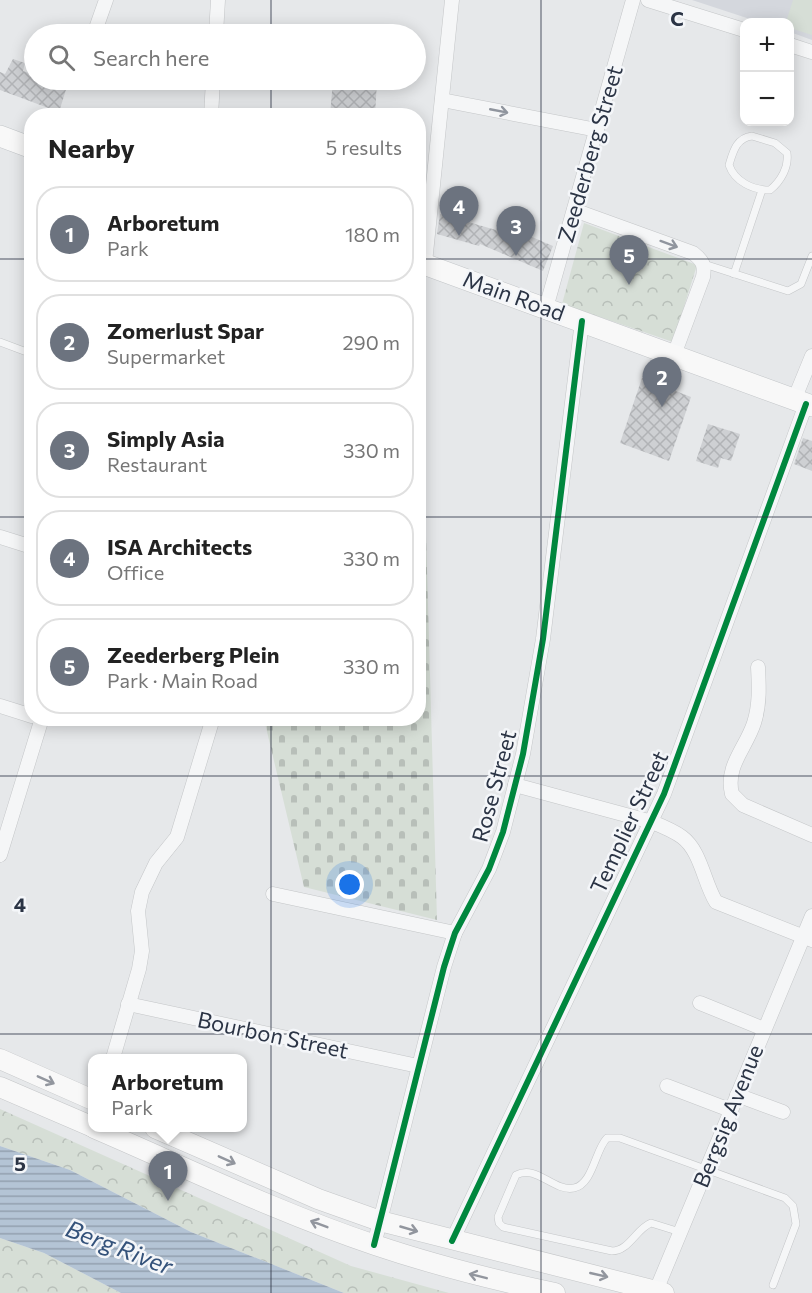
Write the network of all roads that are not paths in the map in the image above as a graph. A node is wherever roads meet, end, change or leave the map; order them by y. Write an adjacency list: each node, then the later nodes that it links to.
1 (105, 0): 6 (street)
2 (218, 0): 7 (street)
3 (452, 0): 12 (street)
4 (633, 0): 14 (street, Zeederberg Street)
5 (648, 0): 8 (street)
6 (97, 24)
7 (217, 24)
8 (740, 29)
9 (794, 47): 10 (street)
10 (812, 52)
11 (212, 90): 13 (street)
12 (442, 100): 14 (street, one-way to 14); 19 (street)
13 (211, 108)
14 (597, 130): 18 (street, Zeederberg Street)
15 (0, 135): 16 (main road)
16 (24, 145)
17 (762, 190): 17 (lane); 23 (lane)
18 (574, 210): 22 (street, one-way to 22); 24 (street, Zeederberg Street)
19 (426, 230)
20 (812, 256): 23 (lane)
21 (426, 264): 24 (main road, Main Road)
22 (704, 264): 23 (lane); 28 (street)
23 (734, 274)
24 (546, 308): 25 (main road, Main Road)
25 (582, 321): 28 (main road, Main Road); 38 (street, Rose Street)
26 (0, 342): 27 (lane)
27 (24, 351)
28 (674, 355): 30 (main road, Main Road)
29 (812, 356): 30 (street, Templier Street)
30 (804, 403): 39 (street, Templier Street)
31 (0, 537): 32 (street)
32 (24, 544)
33 (758, 667): 40 (street)
34 (0, 706): 35 (street)
35 (24, 714)
36 (40, 726): 41 (street)
37 (211, 726): 47 (street)
38 (515, 785): 39 (street); 44 (street, Rose Street)
39 (652, 822): 45 (street); 64 (street, Templier Street)
40 (812, 835)
41 (0, 855)
42 (273, 894): 44 (street)
43 (812, 916): 45 (street, Bergsig Avenue)
44 (455, 933): 51 (street, Rose Street)
45 (807, 939): 48 (street, Bergsig Avenue)
46 (700, 1003): 48 (street)
47 (129, 1004): 49 (street); 51 (street, Bourbon Street)
48 (764, 1029): 54 (street, Bergsig Avenue)
49 (114, 1054)
50 (0, 1059): 55 (street, one-way to 55)
51 (418, 1066): 62 (street, Rose Street)
52 (667, 1086): 56 (street)
53 (0, 1087): 58 (street)
54 (737, 1095): 56 (street, Bergsig Avenue); 57 (street)
55 (88, 1098)
56 (730, 1110): 61 (street, Bergsig Avenue)
57 (783, 1112)
58 (88, 1123)
59 (109, 1132): 65 (street, one-way to 59)
60 (164, 1132): 62 (street, one-way to 62)
61 (707, 1168): 63 (street, Bergsig Avenue); 63 (lane); 66 (lane)
62 (380, 1221): 64 (street, one-way to 64); 65 (street, Rose Street)
63 (680, 1232): 67 (street, Bergsig Avenue)
64 (452, 1241): 67 (street, one-way to 67)
65 (374, 1245): 68 (street, one-way to 65)
66 (773, 1285)
67 (658, 1292)
68 (555, 1293)

